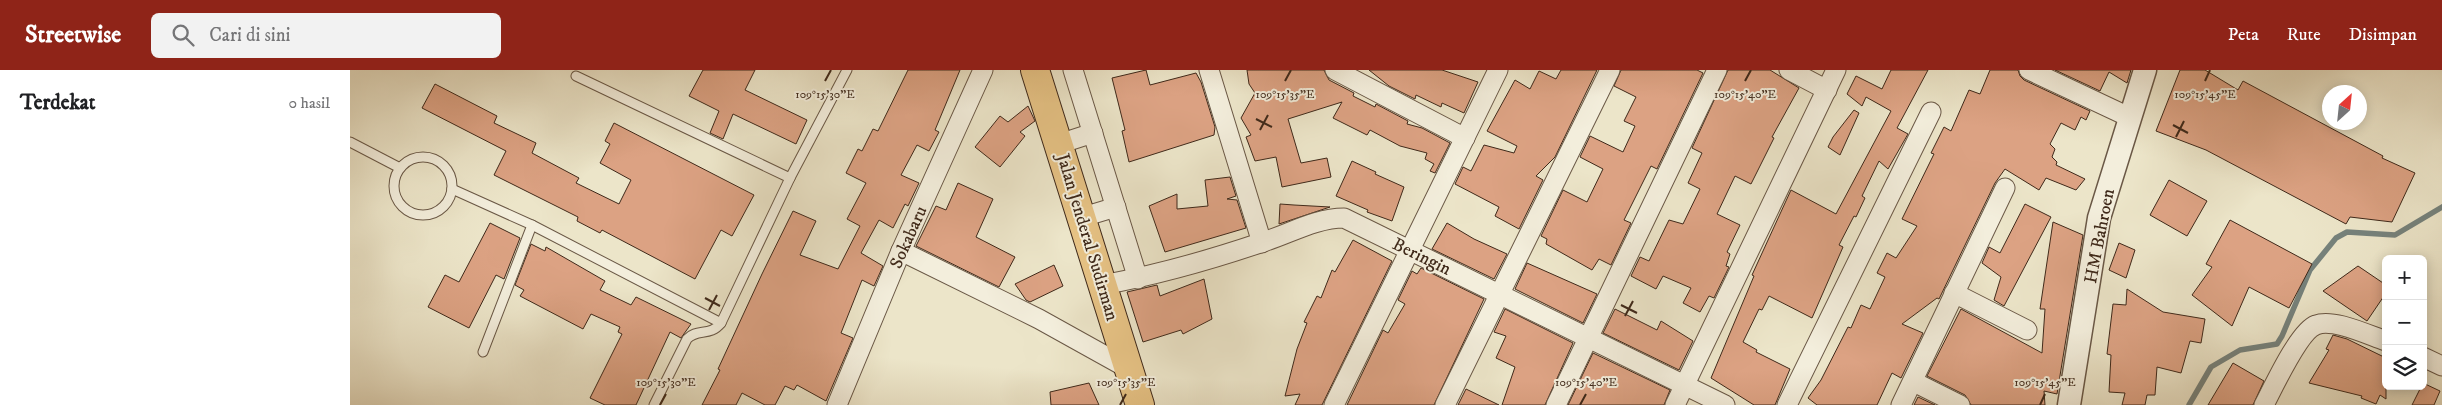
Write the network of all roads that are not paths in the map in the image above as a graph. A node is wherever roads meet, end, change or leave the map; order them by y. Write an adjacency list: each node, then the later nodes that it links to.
1 (847, 70): 23 (lane)
2 (983, 70): 30 (street, Sokabaru)
3 (1035, 70): 21 (main road, Jalan Jenderal Sudirman)
4 (1073, 70): 18 (street)
5 (1209, 70): 29 (street)
6 (1335, 70): 19 (street)
7 (1498, 70): 19 (street)
8 (1610, 70): 35 (street)
9 (1717, 70): 38 (street)
10 (1789, 70): 15 (street)
11 (1836, 70): 15 (street)
12 (2029, 70): 17 (street)
13 (2145, 70): 17 (street, HM Bahroen)
14 (576, 76): 23 (lane)
15 (1827, 90): 45 (street)
16 (1932, 112): 54 (street)
17 (2129, 117): 57 (street, HM Bahroen)
18 (1093, 133): 21 (street); 26 (street)
19 (1465, 138): 31 (street)
20 (350, 142): 22 (lane)
21 (1059, 144): 27 (main road, Jalan Jenderal Sudirman)
22 (400, 168): 25 (lane); 25 (lane)
23 (790, 178): 36 (lane)
24 (2005, 188): 34 (street)
25 (452, 189): 28 (lane)
26 (1116, 207): 27 (street); 32 (street)
27 (1082, 218): 33 (main road, Jalan Jenderal Sudirman)
28 (532, 225): 36 (lane); 40 (lane)
29 (1262, 243): 31 (street, Beringin); 32 (street, Beringin)
30 (901, 251): 43 (street); 47 (street, Sokabaru)
31 (1410, 251): 35 (street, Beringin); 49 (street)
32 (1138, 279): 33 (street, Beringin)
33 (1102, 285): 43 (main road, Jalan Jenderal Sudirman)
34 (1954, 293): 37 (street); 44 (street)
35 (1500, 294): 38 (street, Beringin); 50 (street)
36 (721, 323): 46 (lane)
37 (2027, 330)
38 (1588, 337): 45 (street, Beringin); 51 (street)
39 (2382, 341): 58 (street)
40 (484, 352)
41 (2427, 359): 42 (street)
42 (2442, 366)
43 (1128, 369): 48 (main road, Jalan Jenderal Sudirman)
44 (1914, 382): 55 (street); 56 (street)
45 (1685, 384): 52 (street); 53 (street, Beringin)
46 (654, 405)
47 (838, 405)
48 (1140, 405)
49 (1334, 405)
50 (1445, 405)
51 (1556, 405)
52 (1675, 405)
53 (1725, 405)
54 (1787, 405)
55 (1901, 405)
56 (1960, 405)
57 (2070, 405)
58 (2264, 405)

